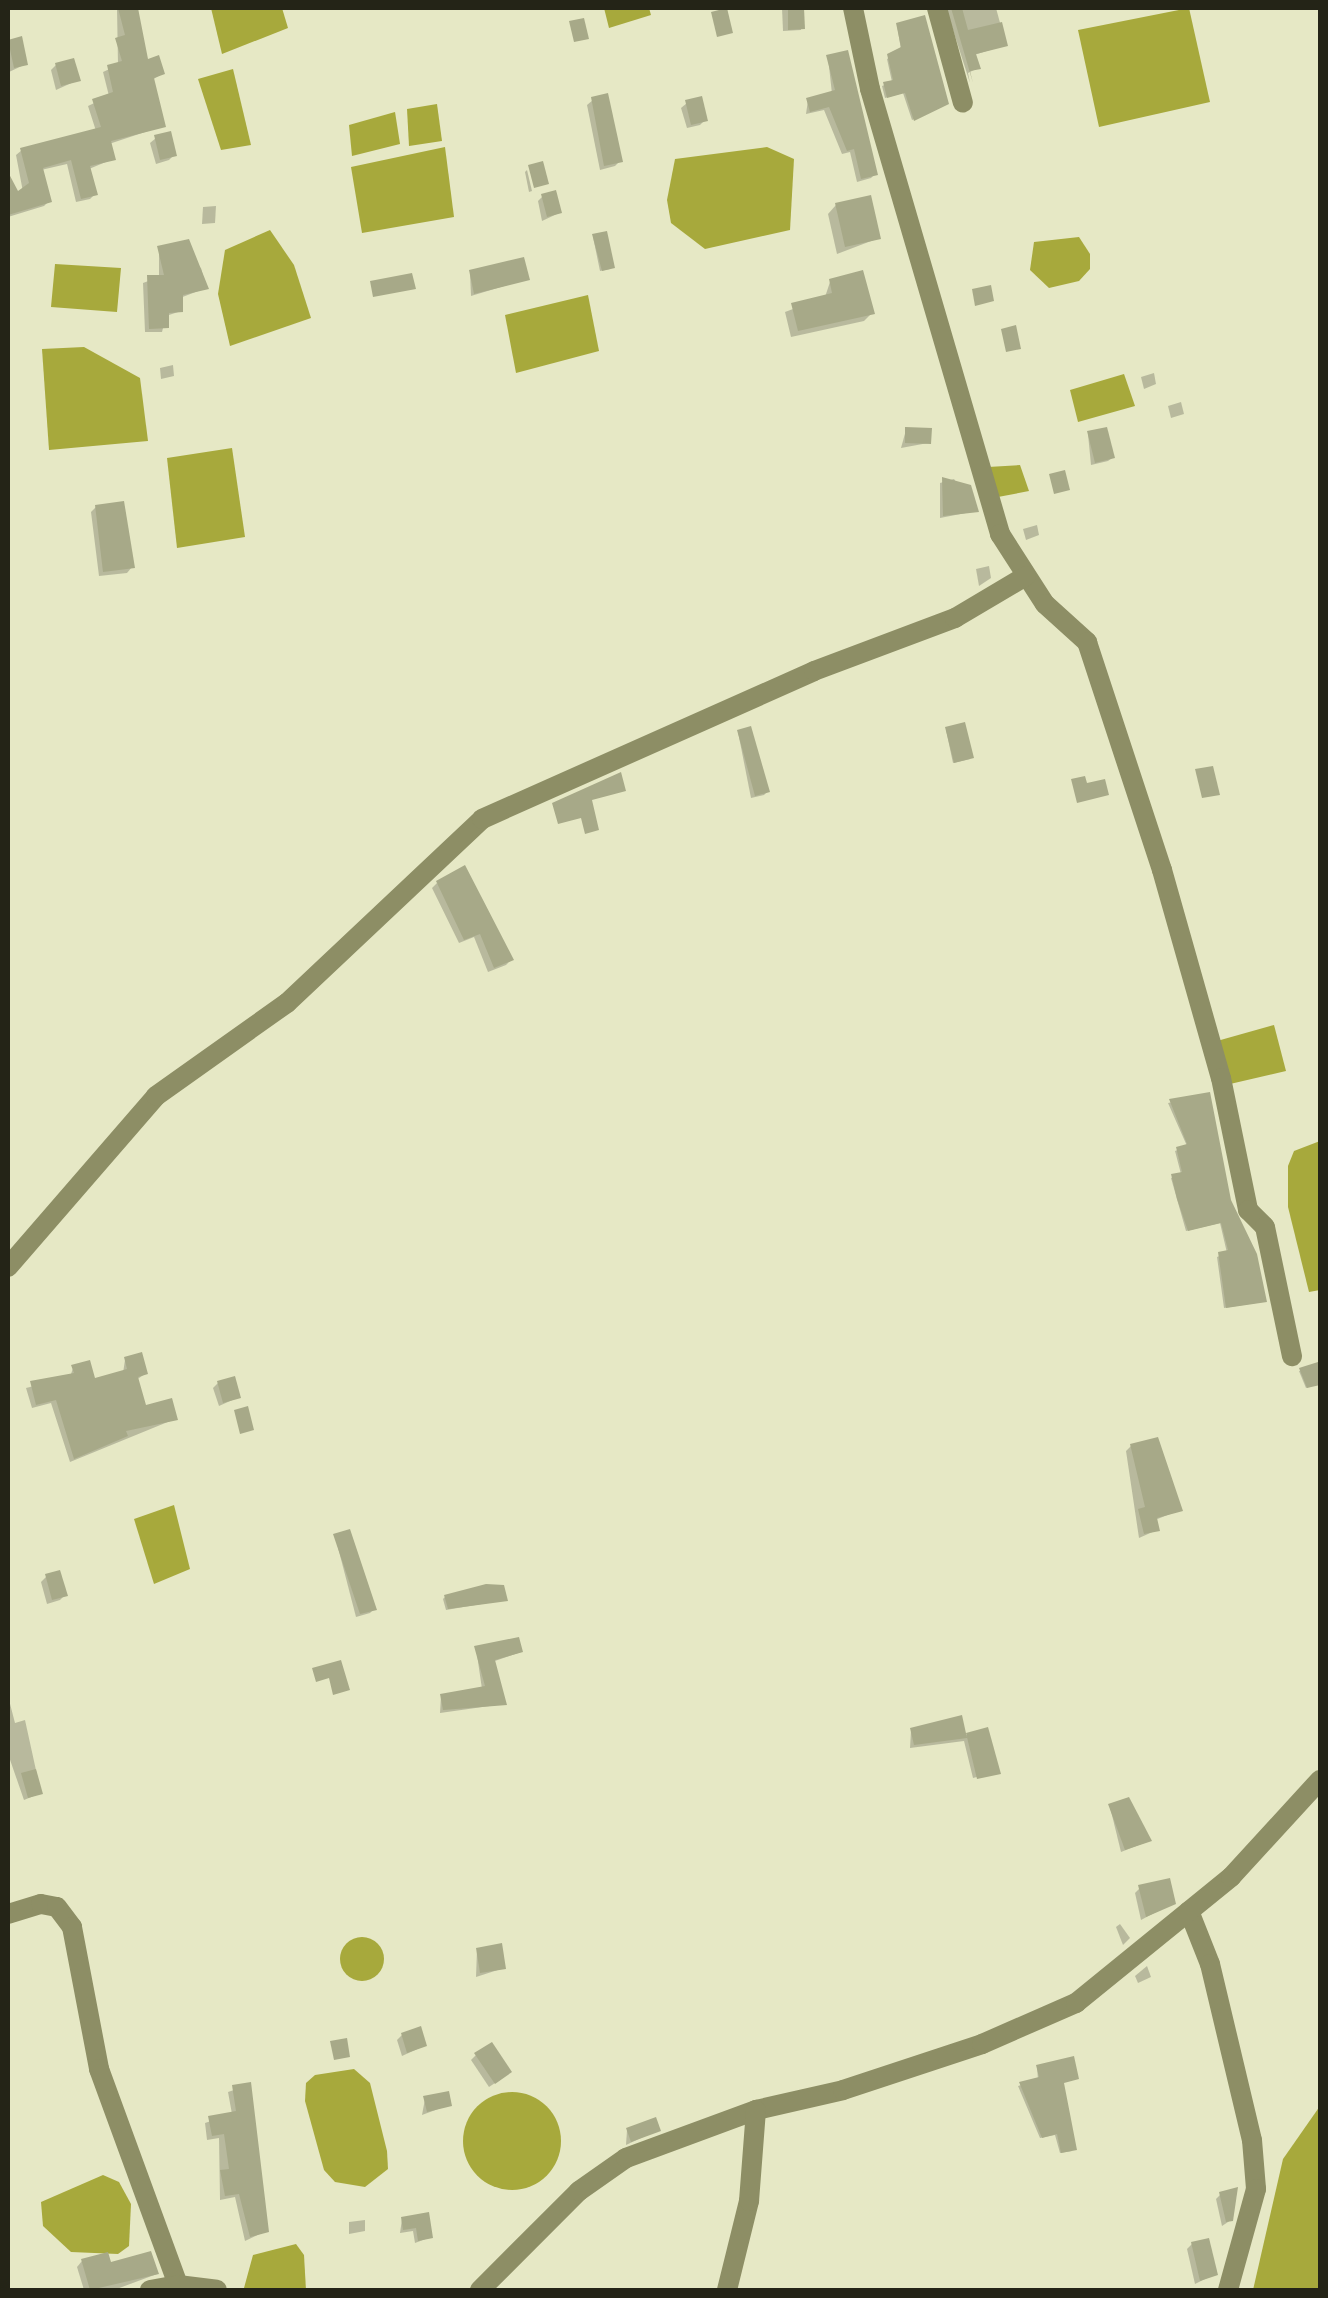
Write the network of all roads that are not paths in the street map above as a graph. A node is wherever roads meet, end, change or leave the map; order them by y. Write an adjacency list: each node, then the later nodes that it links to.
1 (853, 8): 4 (street)
2 (937, 8): 3 (street)
3 (963, 103)
4 (1026, 576): 5 (street); 6 (street)
5 (8, 1267)
6 (1292, 1356)
7 (1320, 1780): 8 (street)
8 (1189, 1911): 10 (street); 16 (street)
9 (8, 1914): 11 (street)
10 (756, 2110): 14 (street); 15 (street)
11 (178, 2286): 12 (street); 13 (street)
12 (150, 2290)
13 (217, 2290)
14 (480, 2290)
15 (728, 2290)
16 (1228, 2290)

